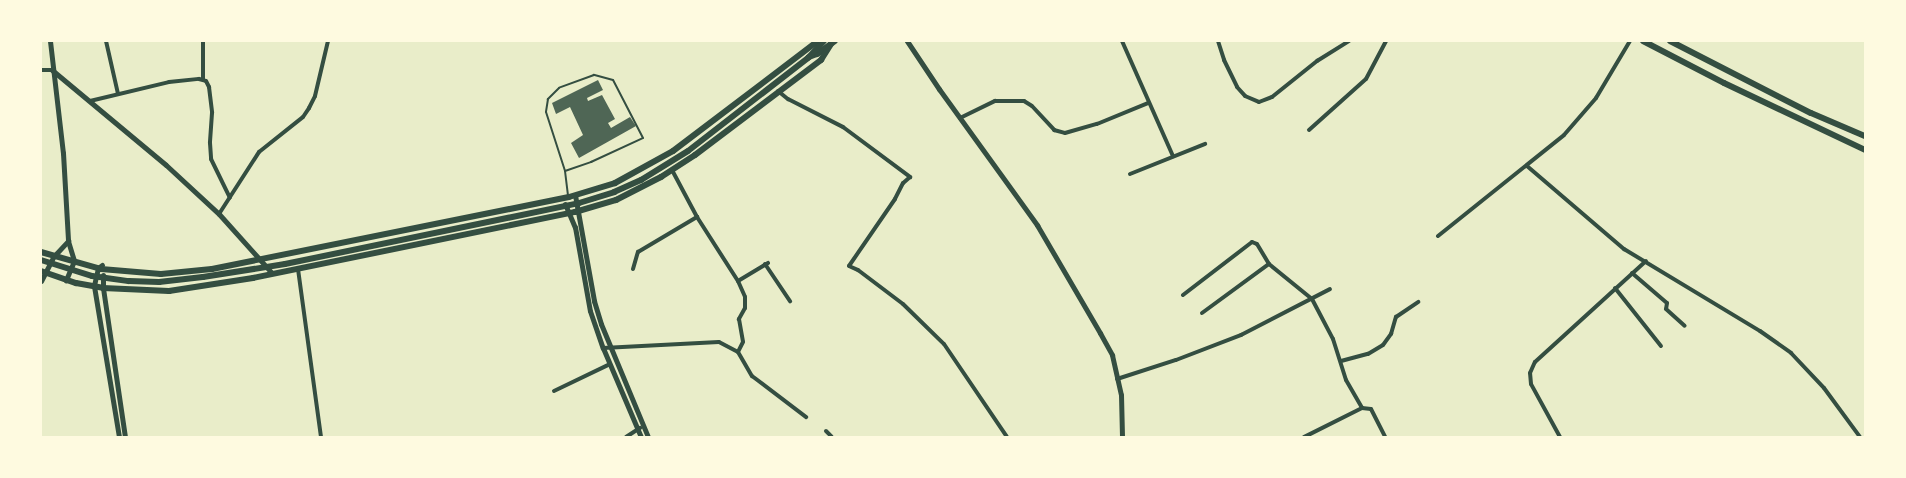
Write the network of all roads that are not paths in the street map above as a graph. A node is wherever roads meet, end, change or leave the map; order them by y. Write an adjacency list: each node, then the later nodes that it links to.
1 (50, 41): 15 (street)
2 (106, 41): 18 (street)
3 (203, 41): 16 (street)
4 (328, 41): 34 (street)
5 (907, 41): 22 (street)
6 (1122, 41): 20 (street)
7 (1218, 41): 8 (street)
8 (1350, 41)
9 (1630, 41): 29 (street)
10 (1643, 41): 27 (main road)
11 (1670, 41): 25 (main road)
12 (1385, 42): 24 (street)
13 (825, 44): 17 (main road); 21 (main road); 45 (main road)
14 (41, 70): 15 (street)
15 (52, 70): 19 (street); 40 (street)
16 (203, 79): 18 (street); 34 (street)
17 (778, 91): 23 (main road); 88 (street)
18 (118, 94): 19 (street)
19 (90, 101): 37 (street)
20 (1148, 103): 22 (street); 28 (street)
21 (722, 114): 23 (street); 33 (main road)
22 (960, 118): 74 (street)
23 (732, 127): 30 (main road)
24 (1309, 130)
25 (1865, 136)
26 (1205, 144): 28 (street)
27 (1865, 150)
28 (1173, 156): 32 (street)
29 (1527, 166): 39 (street); 47 (street)
30 (672, 170): 35 (main road); 38 (street)
31 (565, 171): 31 (lane); 33 (lane)
32 (1130, 174)
33 (569, 197): 35 (street); 36 (street); 42 (main road)
34 (230, 198): 37 (street)
35 (579, 211): 36 (main road); 68 (street)
36 (568, 213): 50 (main road); 70 (street)
37 (219, 214): 44 (street)
38 (697, 217): 51 (street); 57 (street)
39 (1438, 236)
40 (68, 241): 43 (street); 46 (street)
41 (41, 252): 43 (main road)
42 (296, 252): 44 (main road); 50 (street)
43 (54, 256): 46 (main road); 52 (street)
44 (260, 259): 49 (main road); 54 (street)
45 (41, 260)
46 (74, 261): 49 (main road); 55 (street)
47 (1646, 261): 53 (street); 93 (street)
48 (1269, 264): 62 (street); 63 (street); 66 (street)
49 (100, 268): 58 (street); 59 (street)
50 (298, 268): 54 (main road); 83 (street)
51 (633, 270)
52 (43, 272): 55 (main road); 56 (street)
53 (1632, 273): 60 (street); 67 (street)
54 (272, 274): 59 (main road)
55 (66, 280): 58 (main road)
56 (41, 281)
57 (738, 281): 64 (street); 71 (street)
58 (94, 286): 59 (main road); 81 (street)
59 (103, 288): 82 (street)
60 (1616, 288): 69 (street); 92 (street)
61 (1330, 289): 63 (street)
62 (1183, 295)
63 (1312, 299): 72 (street); 74 (street)
64 (790, 301)
65 (1418, 302): 72 (street)
66 (1202, 313)
67 (1685, 326)
68 (610, 346): 70 (street); 71 (street); 78 (street)
69 (1660, 346)
70 (603, 348): 73 (street)
71 (738, 352): 77 (street)
72 (1341, 361): 76 (street)
73 (610, 364): 75 (street); 79 (street)
74 (1117, 379): 89 (street)
75 (554, 391)
76 (1362, 408): 90 (street); 91 (street)
77 (806, 418)
78 (644, 426): 79 (street); 86 (street)
79 (638, 429): 84 (street); 85 (street)
80 (826, 431): 87 (street)
81 (119, 437)
82 (125, 437)
83 (320, 437)
84 (626, 437)
85 (641, 437)
86 (648, 437)
87 (832, 437)
88 (1007, 437)
89 (1122, 437)
90 (1304, 437)
91 (1385, 437)
92 (1560, 437)
93 (1860, 437)

